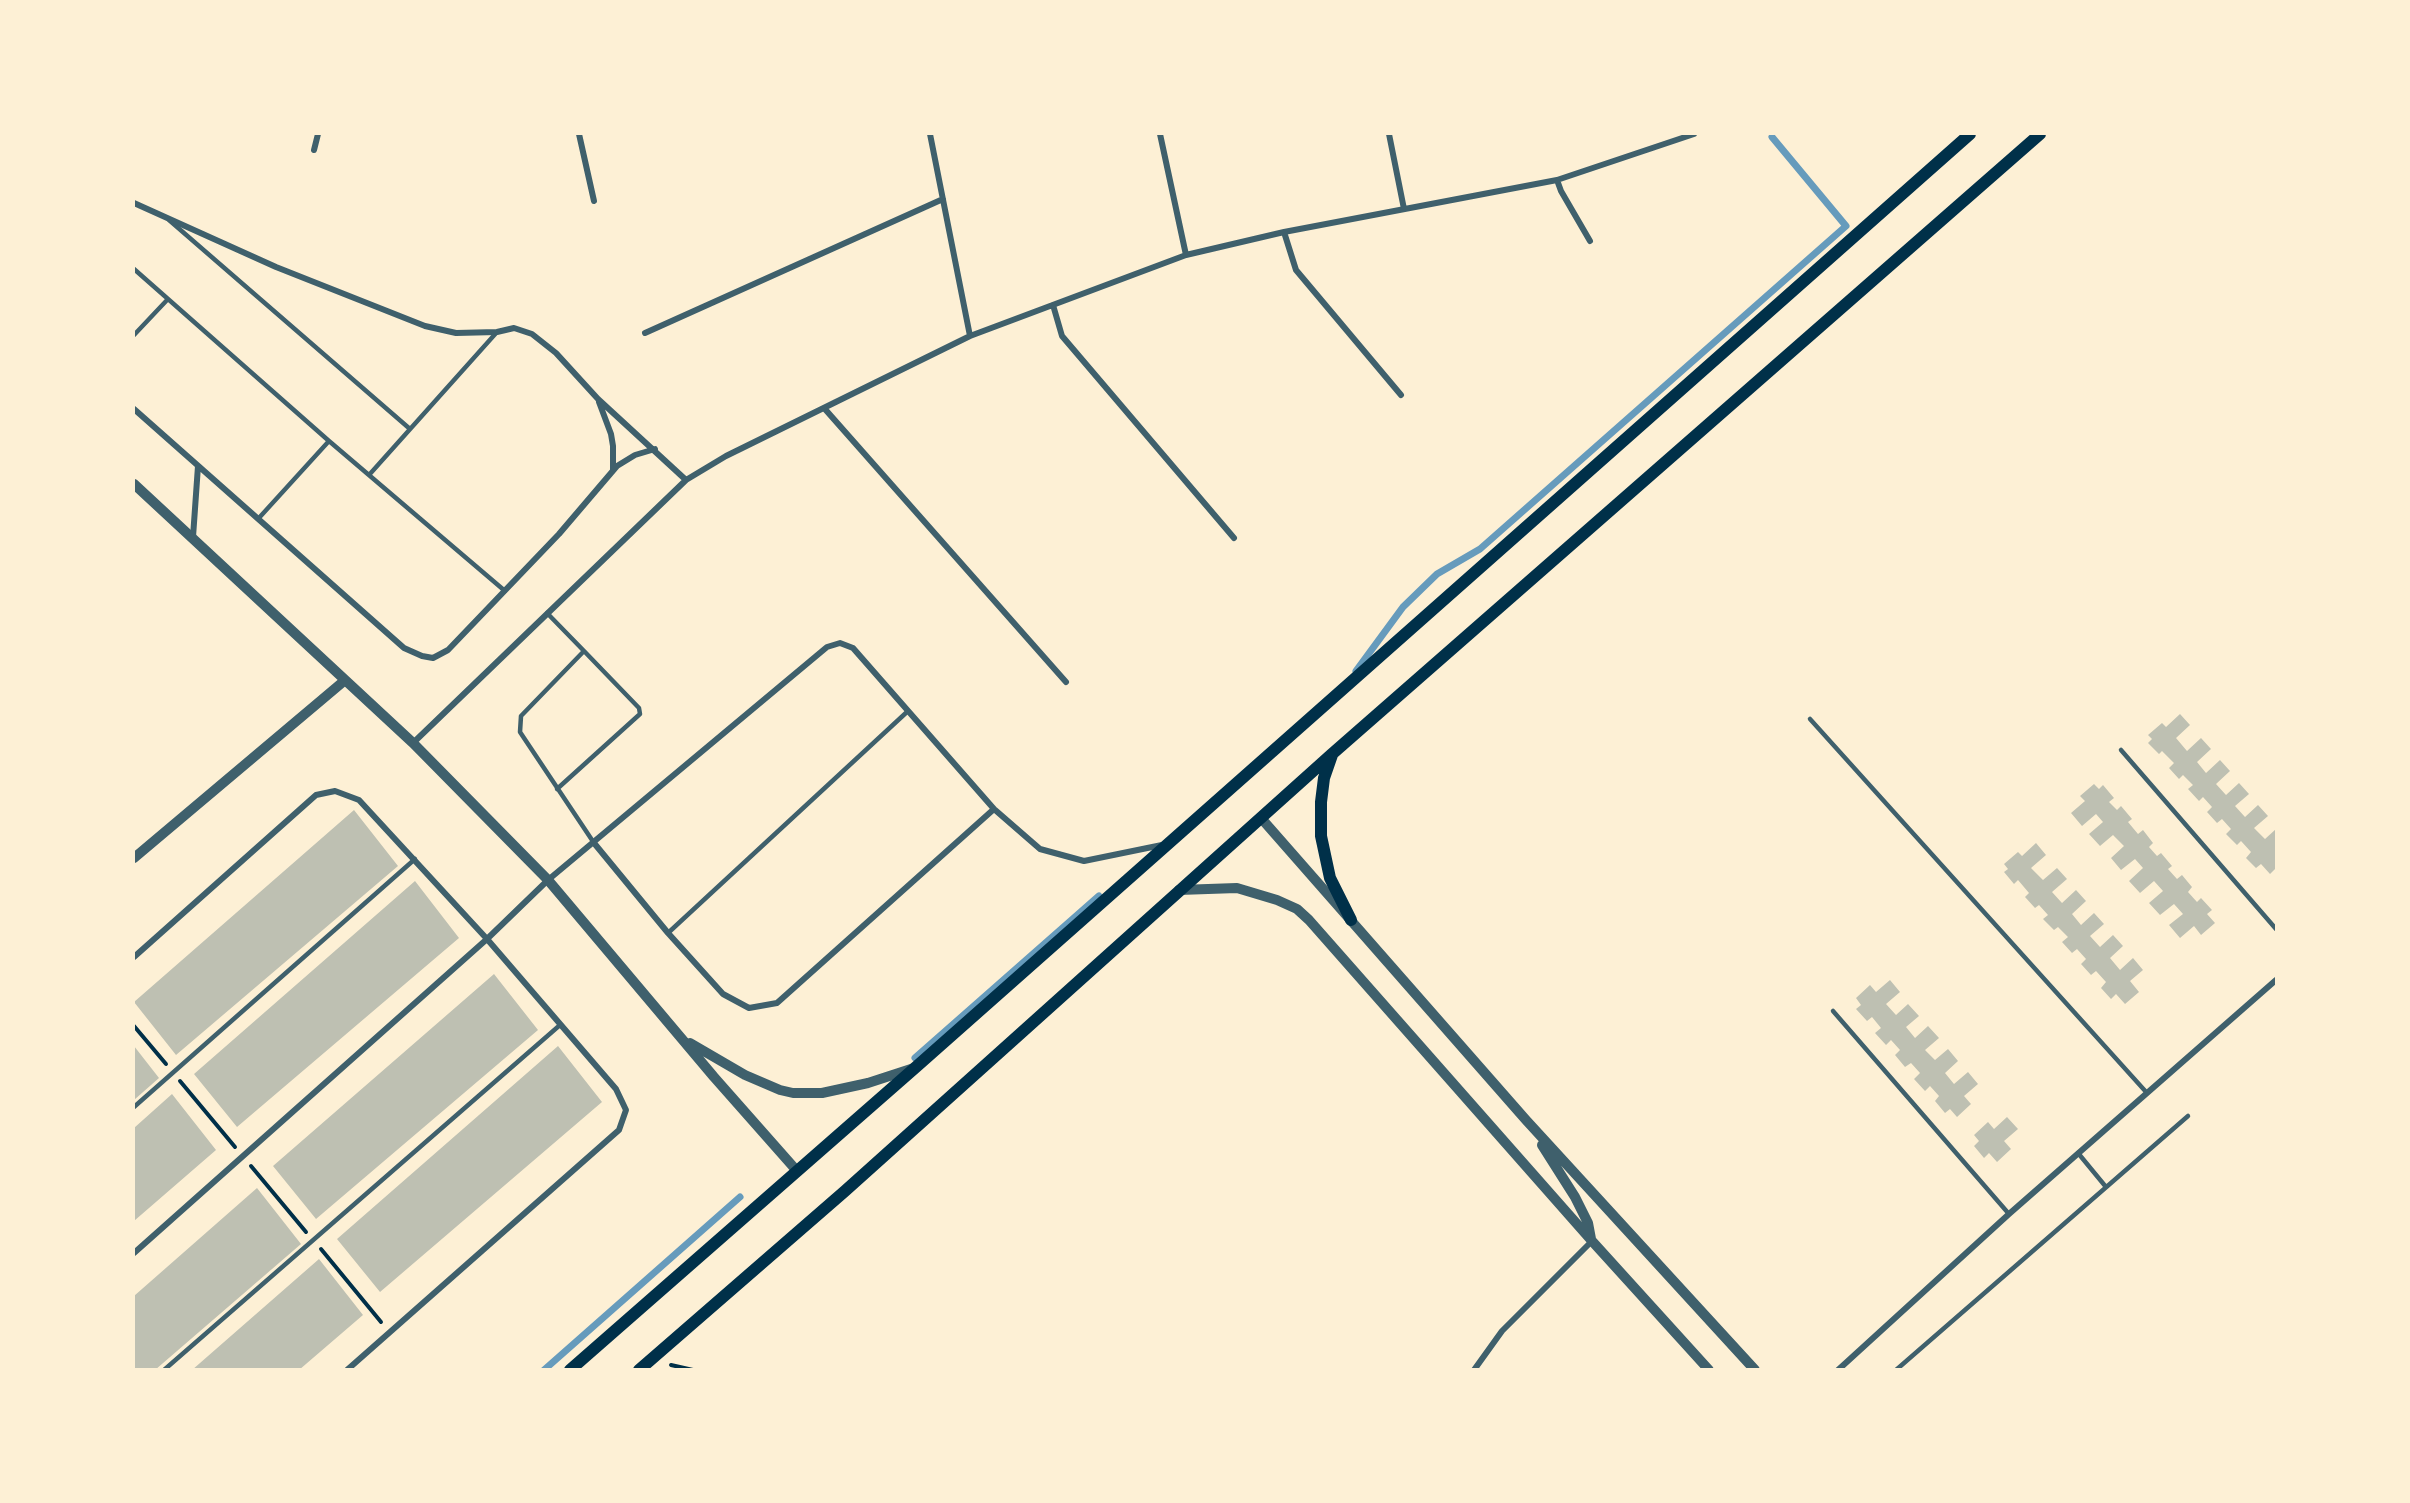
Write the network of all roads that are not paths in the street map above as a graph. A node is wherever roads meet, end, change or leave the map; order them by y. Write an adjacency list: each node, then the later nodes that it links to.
1 (318, 134): 11 (street)
2 (579, 134): 14 (street)
3 (930, 134): 13 (street)
4 (1160, 134): 20 (street)
5 (1389, 134): 16 (street)
6 (1673, 134): 10 (street)
7 (1694, 134): 10 (street)
8 (1970, 134): 57 (main road)
9 (2040, 134): 52 (main road)
10 (1676, 141): 12 (street)
11 (314, 150)
12 (1557, 180): 16 (street); 19 (street)
13 (943, 199): 25 (street); 27 (street)
14 (594, 201)
15 (134, 203): 17 (street)
16 (1404, 209): 18 (street)
17 (164, 217): 24 (street); 32 (lane)
18 (1284, 232): 20 (street); 28 (street)
19 (1590, 241)
20 (1186, 255): 23 (street)
21 (134, 269): 22 (lane)
22 (168, 299): 26 (lane); 33 (lane)
23 (1053, 305): 27 (street); 41 (street)
24 (497, 332): 29 (street); 32 (lane)
25 (645, 333)
26 (134, 335)
27 (970, 336): 30 (street)
28 (1401, 395)
29 (598, 399): 34 (street); 36 (street)
30 (824, 408): 38 (street); 47 (street)
31 (134, 409): 35 (street)
32 (410, 429): 37 (lane)
33 (329, 441): 37 (lane); 40 (lane)
34 (655, 449): 36 (street); 38 (street)
35 (198, 466): 40 (street); 42 (street)
36 (613, 472): 43 (street)
37 (369, 475): 43 (lane)
38 (686, 480): 44 (street)
39 (134, 484): 42 (street)
40 (258, 519): 43 (street)
41 (1234, 538)
42 (192, 539): 46 (street)
43 (505, 591)
44 (547, 613): 45 (lane); 50 (street)
45 (584, 651): 53 (lane); 53 (lane)
46 (344, 681): 50 (street); 58 (street)
47 (1066, 682)
48 (909, 710): 54 (street); 56 (street); 64 (lane)
49 (1810, 719): 72 (lane)
50 (413, 743): 60 (street)
51 (2121, 750): 63 (lane)
52 (1332, 754): 55 (main road); 62 (main road)
53 (557, 789): 56 (lane)
54 (994, 809): 57 (street); 64 (street)
55 (1261, 818): 61 (main road); 62 (street)
56 (594, 843): 60 (street); 64 (street)
57 (1165, 844): 71 (main road)
58 (134, 858)
59 (415, 859): 65 (street); 66 (street); 73 (lane)
60 (548, 880): 65 (street); 70 (street)
61 (1179, 890): 80 (street); 86 (main road)
62 (1351, 920): 75 (street)
63 (2277, 928)
64 (668, 933)
65 (488, 939): 69 (street); 81 (street)
66 (134, 957)
67 (2277, 980): 72 (street)
68 (1833, 1011): 79 (lane)
69 (560, 1025): 83 (lane); 84 (street)
70 (684, 1040): 71 (street); 77 (street)
71 (916, 1067): 77 (main road)
72 (2146, 1093): 76 (street)
73 (134, 1107)
74 (2188, 1116): 78 (lane)
75 (1526, 1119): 80 (street); 88 (street)
76 (2078, 1153): 78 (lane); 79 (street)
77 (797, 1171): 85 (main road)
78 (2106, 1186): 90 (lane)
79 (2009, 1214): 89 (street)
80 (1592, 1240): 82 (street); 87 (street)
81 (134, 1253)
82 (1708, 1369)
83 (164, 1370)
84 (347, 1370)
85 (570, 1370)
86 (639, 1370)
87 (1474, 1370)
88 (1755, 1370)
89 (1838, 1370)
90 (1896, 1370)

